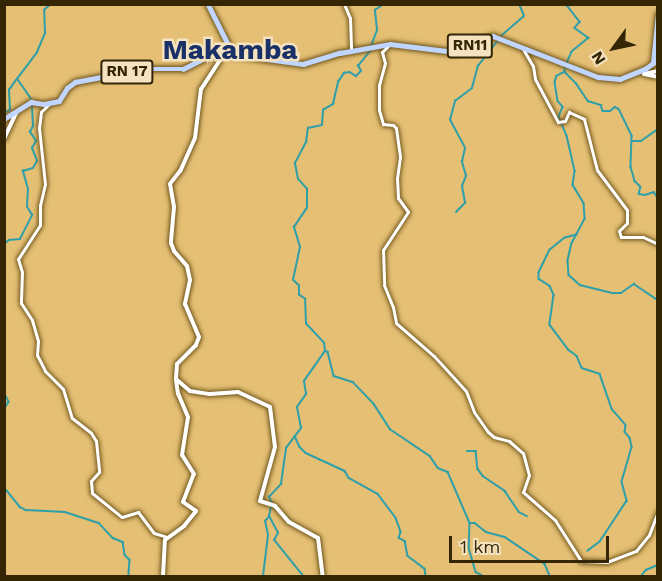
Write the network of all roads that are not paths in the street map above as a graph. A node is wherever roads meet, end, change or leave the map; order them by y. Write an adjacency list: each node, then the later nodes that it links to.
1 (208, 4): 6 (main road)
2 (344, 4): 7 (street)
3 (657, 14): 9 (main road, RN11)
4 (390, 44): 5 (main road, RN11); 7 (main road, RN11); 18 (street)
5 (524, 46): 9 (main road, RN11); 16 (street)
6 (230, 50): 7 (main road, RN11); 8 (main road, RN 17)
7 (351, 51)
8 (220, 52): 12 (main road, RN 17); 17 (main road)
9 (655, 64)
10 (657, 71): 11 (main road)
11 (657, 77)
12 (51, 103): 13 (main road); 19 (street)
13 (16, 113): 14 (main road); 15 (main road)
14 (4, 119)
15 (4, 140)
16 (657, 244)
17 (176, 380): 19 (main road); 21 (main road)
18 (657, 512)
19 (167, 537): 20 (main road)
20 (163, 576)
21 (323, 576)

